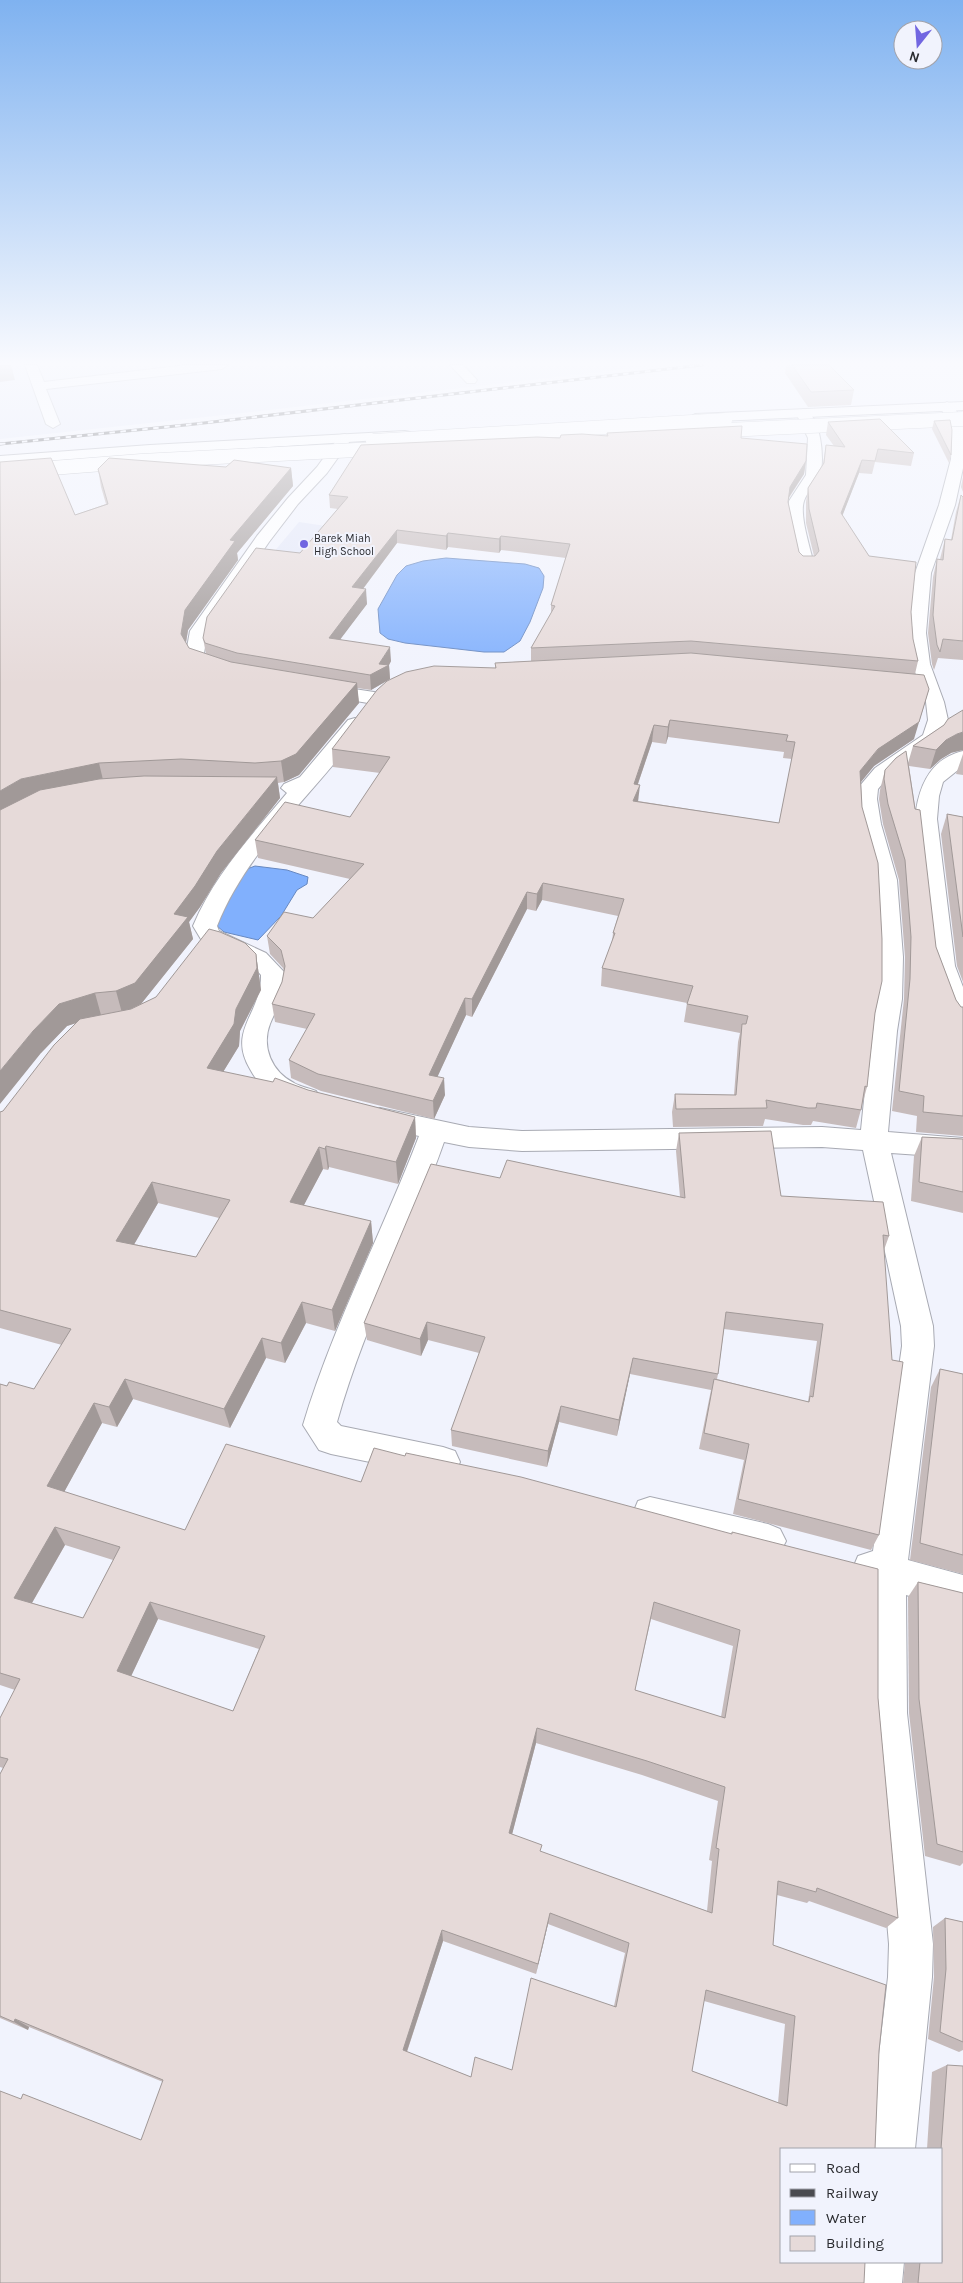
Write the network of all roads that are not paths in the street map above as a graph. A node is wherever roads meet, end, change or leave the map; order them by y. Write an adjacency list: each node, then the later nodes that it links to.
1 (321, 472): 5 (main road)
2 (813, 472): 4 (main road)
3 (955, 472): 18 (main road)
4 (806, 565)
5 (235, 675)
6 (309, 688): 8 (main road)
7 (390, 688): 8 (main road)
8 (374, 698): 10 (main road)
9 (963, 757): 14 (main road)
10 (307, 781): 11 (main road); 12 (main road)
11 (273, 791)
12 (210, 936): 13 (main road); 15 (main road)
13 (195, 956)
14 (963, 1019)
15 (331, 1106)
16 (360, 1113): 17 (main road)
17 (435, 1130): 18 (main road); 20 (main road)
18 (874, 1139): 19 (main road); 24 (main road)
19 (963, 1148)
20 (473, 1468)
21 (621, 1506): 22 (main road)
22 (801, 1550)
23 (839, 1559): 24 (main road)
24 (888, 1574): 25 (main road); 26 (main road)
25 (963, 1593)
26 (891, 2148)
27 (879, 2263): 28 (main road)
28 (877, 2283)

